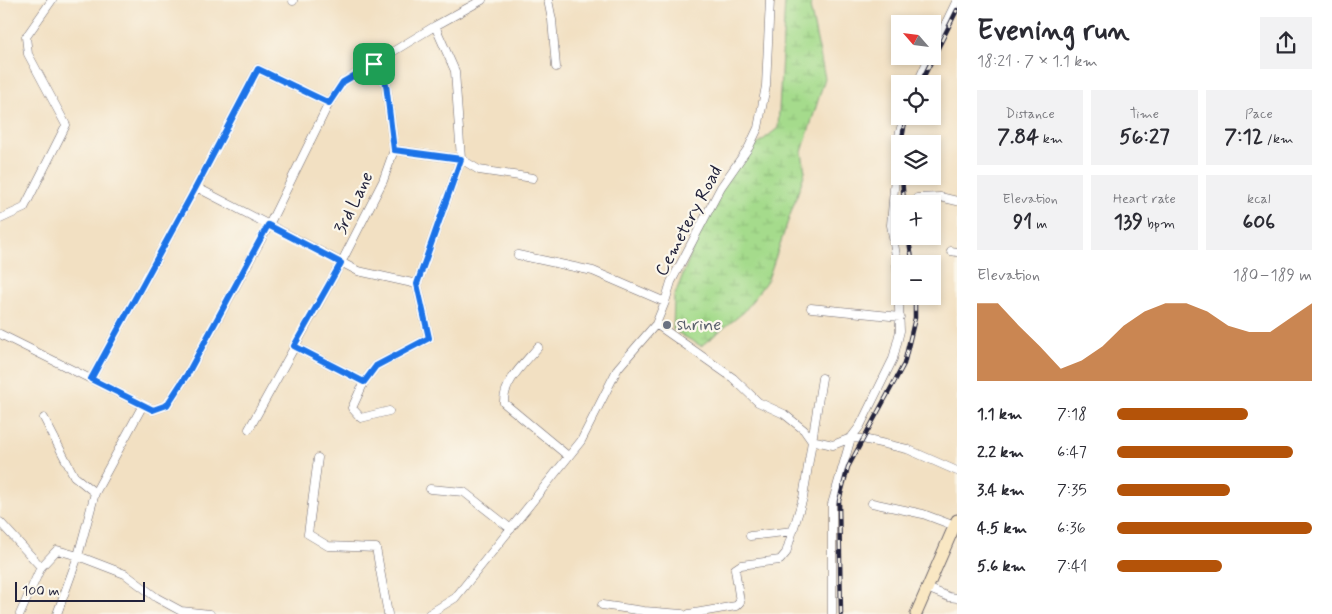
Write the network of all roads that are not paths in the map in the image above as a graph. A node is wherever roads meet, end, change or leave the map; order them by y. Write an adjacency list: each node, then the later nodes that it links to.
1 (52, 0): 18 (street)
2 (482, 0): 6 (street)
3 (548, 0): 9 (street)
4 (770, 0): 23 (street, Cemetery Road)
5 (957, 0): 7 (street)
6 (435, 26): 8 (street); 13 (street)
7 (941, 33)
8 (374, 64): 10 (street); 12 (street, 3rd Lane)
9 (556, 67)
10 (329, 103): 15 (street); 19 (street)
11 (902, 125): 25 (street)
12 (394, 150): 13 (street); 21 (street, 3rd Lane)
13 (461, 159): 14 (street); 22 (street)
14 (533, 178)
15 (196, 187): 19 (street); 31 (street)
16 (941, 197): 17 (street)
17 (957, 201)
18 (0, 219)
19 (268, 225): 21 (street); 33 (street)
20 (518, 255): 23 (street)
21 (341, 263): 22 (street); 28 (street, 3rd Lane)
22 (417, 284): 32 (street)
23 (666, 302): 26 (street, Cemetery Road)
24 (811, 308): 25 (street)
25 (900, 317): 37 (street)
26 (656, 324): 38 (street); 39 (street, Cemetery Road)
27 (0, 334): 31 (street)
28 (294, 346): 32 (street); 36 (street, 3rd Lane)
29 (538, 347): 39 (street)
30 (822, 378): 38 (street)
31 (91, 379): 33 (street)
32 (364, 382): 34 (street)
33 (142, 405): 43 (street)
34 (389, 411)
35 (44, 418): 43 (street)
36 (249, 429)
37 (851, 438): 38 (street); 41 (street); 63 (street)
38 (811, 440): 48 (street)
39 (568, 456): 47 (street, Cemetery Road)
40 (318, 458): 59 (street)
41 (957, 471)
42 (430, 489): 47 (street)
43 (96, 493): 50 (street)
44 (872, 503): 46 (street)
45 (0, 522): 51 (street)
46 (956, 523): 52 (street)
47 (511, 529): 60 (street, Cemetery Road)
48 (793, 531): 49 (street); 62 (street)
49 (750, 536)
50 (78, 556): 51 (street); 57 (street); 58 (street)
51 (41, 567): 56 (street)
52 (927, 588): 53 (street); 64 (street)
53 (957, 598)
54 (602, 605): 55 (street)
55 (643, 612): 61 (street)
56 (20, 614)
57 (57, 614)
58 (210, 614)
59 (388, 614)
60 (429, 614)
61 (682, 614)
62 (689, 614)
63 (832, 614)
64 (916, 614)

